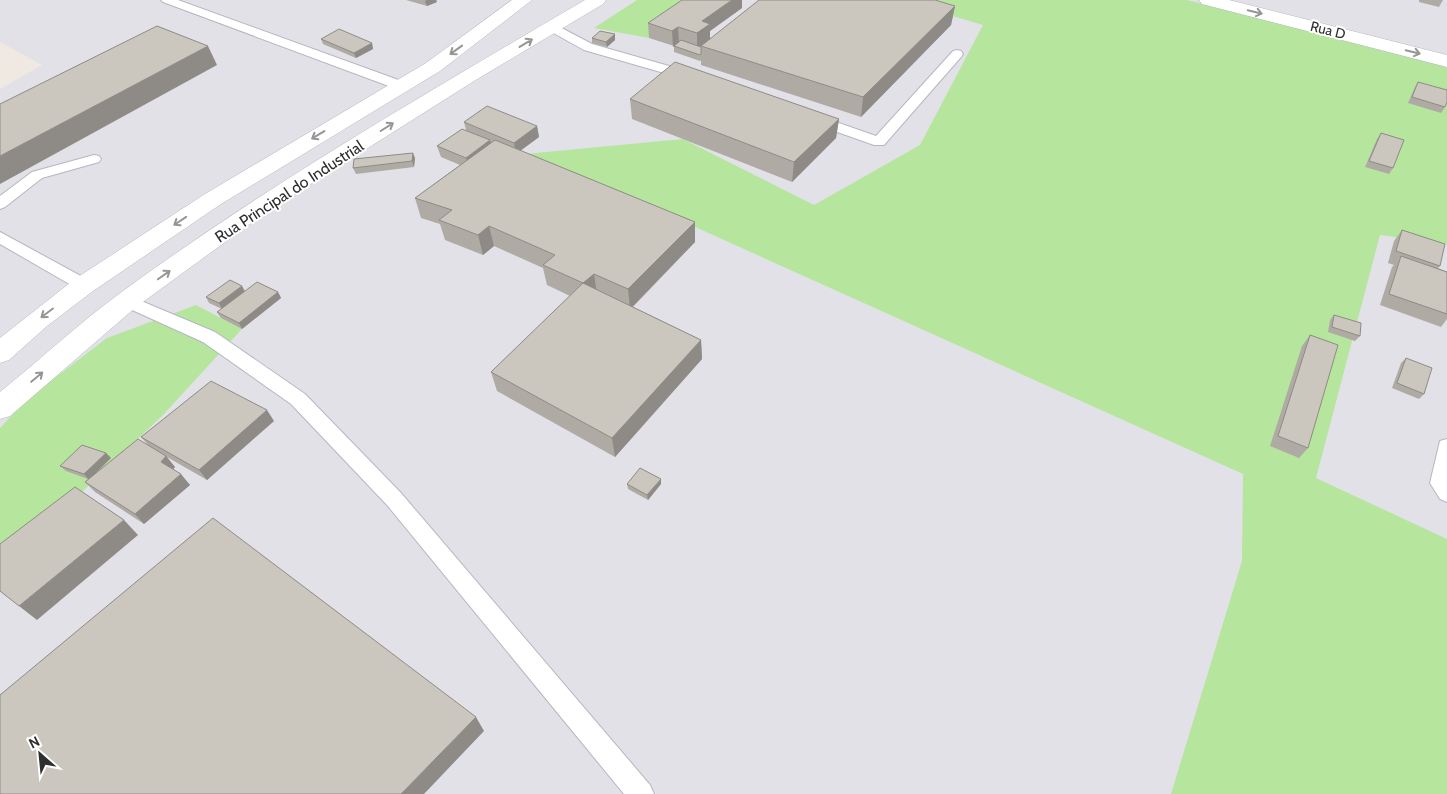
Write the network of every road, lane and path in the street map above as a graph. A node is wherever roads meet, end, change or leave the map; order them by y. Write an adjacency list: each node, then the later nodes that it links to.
1 (167, 0): 11 (lane)
2 (524, 0): 11 (street, Rua Principal do Industrial, one-way to 11)
3 (596, 0): 7 (street, Rua Principal do Industrial)
4 (1208, 0): 9 (street, Rua D, one-way to 9)
5 (1275, 0): 6 (street, Rua D)
6 (1313, 9)
7 (552, 27): 10 (lane); 17 (street, Rua Principal do Industrial, one-way to 7)
8 (957, 54): 12 (lane)
9 (1447, 61)
10 (707, 81)
11 (399, 85): 16 (street, Rua Principal do Industrial, one-way to 16)
12 (797, 113)
13 (94, 159): 14 (lane)
14 (0, 204)
15 (0, 237): 16 (lane)
16 (84, 285): 17 (street); 18 (street, Rua Principal do Industrial, one-way to 18)
17 (127, 301): 19 (street, Rua Principal do Industrial, one-way to 17); 22 (lane)
18 (0, 353)
19 (0, 408)
20 (1447, 447): 21 (lane)
21 (1447, 493)
22 (641, 794)

